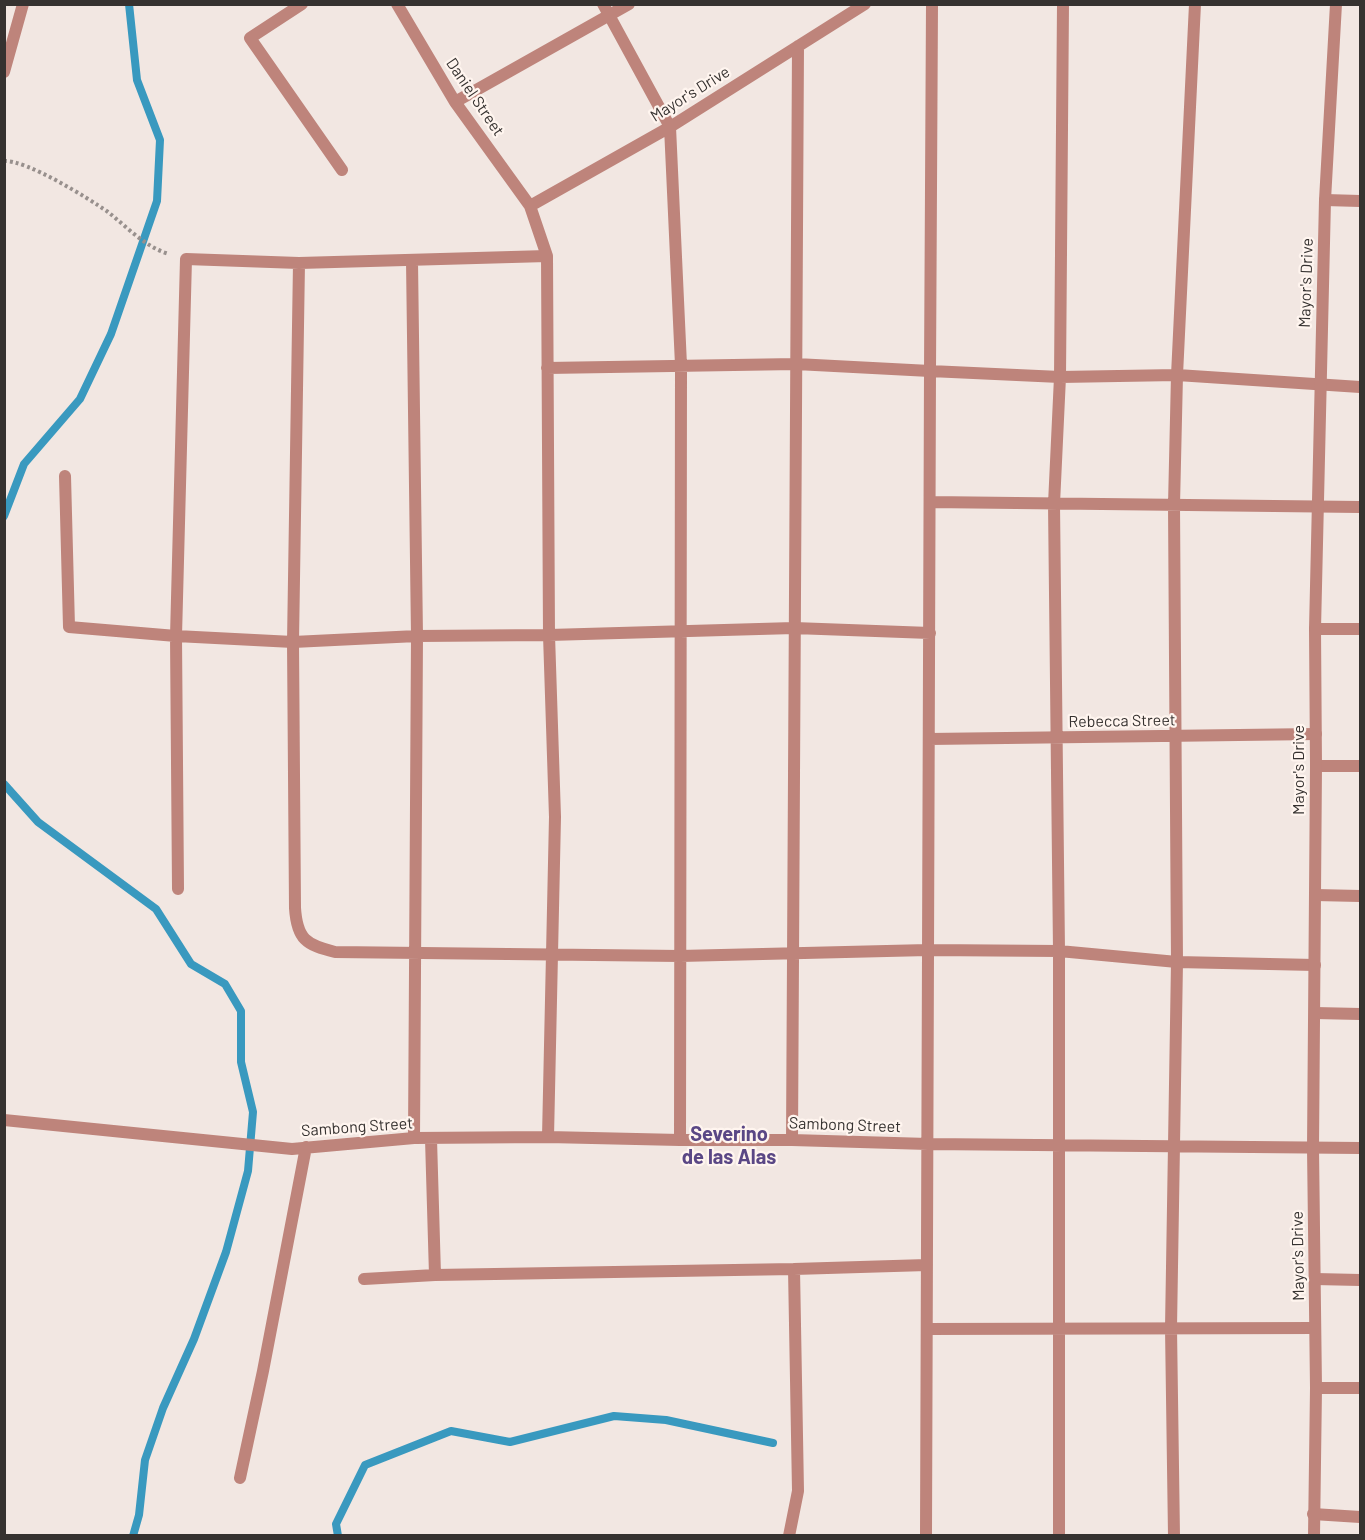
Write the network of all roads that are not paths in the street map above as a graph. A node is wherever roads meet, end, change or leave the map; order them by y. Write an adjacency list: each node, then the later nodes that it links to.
1 (23, 4): 13 (street)
2 (302, 4): 16 (street)
3 (397, 4): 14 (street, Daniel Street)
4 (603, 4): 11 (street)
5 (629, 4): 11 (street)
6 (865, 4): 12 (street, Mayor's Drive)
7 (932, 4): 26 (street)
8 (1063, 4): 28 (street)
9 (1195, 4): 27 (street)
10 (1336, 4): 17 (street, Mayor's Drive)
11 (609, 16): 14 (street); 15 (street)
12 (798, 46): 15 (street, Mayor's Drive); 23 (street)
13 (4, 72)
14 (455, 102): 19 (street, Daniel Street)
15 (670, 128): 19 (street, Mayor's Drive); 24 (street)
16 (342, 170)
17 (1325, 200): 18 (street); 29 (street, Mayor's Drive)
18 (1360, 201)
19 (530, 206): 20 (street, Daniel Street)
20 (547, 256): 21 (street); 25 (street, Daniel Street)
21 (412, 261): 22 (street); 44 (street)
22 (299, 263): 43 (street); 45 (street)
23 (796, 364): 24 (street); 26 (street); 37 (street)
24 (681, 365): 25 (street); 40 (street)
25 (547, 368): 42 (street, Daniel Street)
26 (930, 371): 28 (street); 32 (street)
27 (1177, 375): 28 (street); 29 (street); 34 (street)
28 (1060, 377): 33 (street)
29 (1320, 385): 30 (street); 35 (street, Mayor's Drive)
30 (1360, 387)
31 (65, 476): 43 (street)
32 (930, 502): 33 (street); 41 (street)
33 (1054, 504): 34 (street); 48 (street)
34 (1174, 505): 35 (street); 47 (street)
35 (1317, 507): 36 (street); 38 (street, Mayor's Drive)
36 (1360, 507)
37 (794, 628): 40 (street); 41 (street); 57 (street)
38 (1315, 629): 39 (street); 46 (street, Mayor's Drive)
39 (1360, 629)
40 (680, 630): 42 (street); 60 (street)
41 (930, 633): 49 (street)
42 (549, 635): 44 (street); 59 (street, Daniel Street)
43 (176, 636): 45 (street); 52 (street)
44 (417, 636): 45 (street); 58 (street)
45 (293, 642): 58 (street)
46 (1316, 734): 47 (street, Rebecca Street); 50 (street, Mayor's Drive)
47 (1174, 737): 48 (street, Rebecca Street); 61 (street)
48 (1058, 738): 49 (street, Rebecca Street); 56 (street)
49 (929, 739): 55 (street)
50 (1316, 766): 51 (street); 53 (street, Mayor's Drive)
51 (1360, 766)
52 (178, 889)
53 (1315, 895): 54 (street); 62 (street, Mayor's Drive)
54 (1360, 896)
55 (928, 950): 56 (street); 57 (street); 71 (street)
56 (1059, 951): 61 (street); 72 (street)
57 (792, 953): 60 (street); 70 (street)
58 (415, 954): 59 (street); 67 (street)
59 (552, 956): 60 (street); 66 (street, Daniel Street)
60 (680, 956): 69 (street)
61 (1177, 962): 62 (street); 73 (street)
62 (1314, 965): 63 (street, Mayor's Drive)
63 (1315, 1013): 64 (street); 75 (street, Mayor's Drive)
64 (1360, 1014)
65 (4, 1120): 74 (street, Sambong Street)
66 (548, 1137): 68 (street, Sambong Street); 69 (street, Sambong Street)
67 (414, 1138): 68 (street, Sambong Street); 74 (street, Sambong Street)
68 (431, 1139): 79 (street)
69 (680, 1140): 70 (street, Sambong Street)
70 (792, 1140): 71 (street, Sambong Street)
71 (928, 1144): 72 (street, Sambong Street); 77 (street)
72 (1059, 1144): 73 (street, Sambong Street); 83 (street)
73 (1173, 1145): 75 (street, Sambong Street); 84 (street)
74 (306, 1147): 89 (street)
75 (1313, 1148): 76 (street, Sambong Street); 80 (street, Mayor's Drive)
76 (1360, 1148)
77 (927, 1264): 78 (street); 86 (street)
78 (794, 1269): 79 (street); 92 (street)
79 (435, 1275): 81 (street)
80 (1315, 1279): 82 (street); 85 (street, Mayor's Drive)
81 (364, 1280)
82 (1360, 1280)
83 (1059, 1328): 84 (street); 86 (street); 94 (street)
84 (1171, 1328): 85 (street); 95 (street)
85 (1315, 1328): 87 (street, Mayor's Drive)
86 (927, 1329): 93 (street)
87 (1316, 1388): 88 (street); 90 (street, Mayor's Drive)
88 (1360, 1388)
89 (240, 1478)
90 (1313, 1514): 91 (street); 96 (street, Mayor's Drive)
91 (1360, 1517)
92 (789, 1536)
93 (926, 1536)
94 (1059, 1536)
95 (1174, 1536)
96 (1314, 1536)

